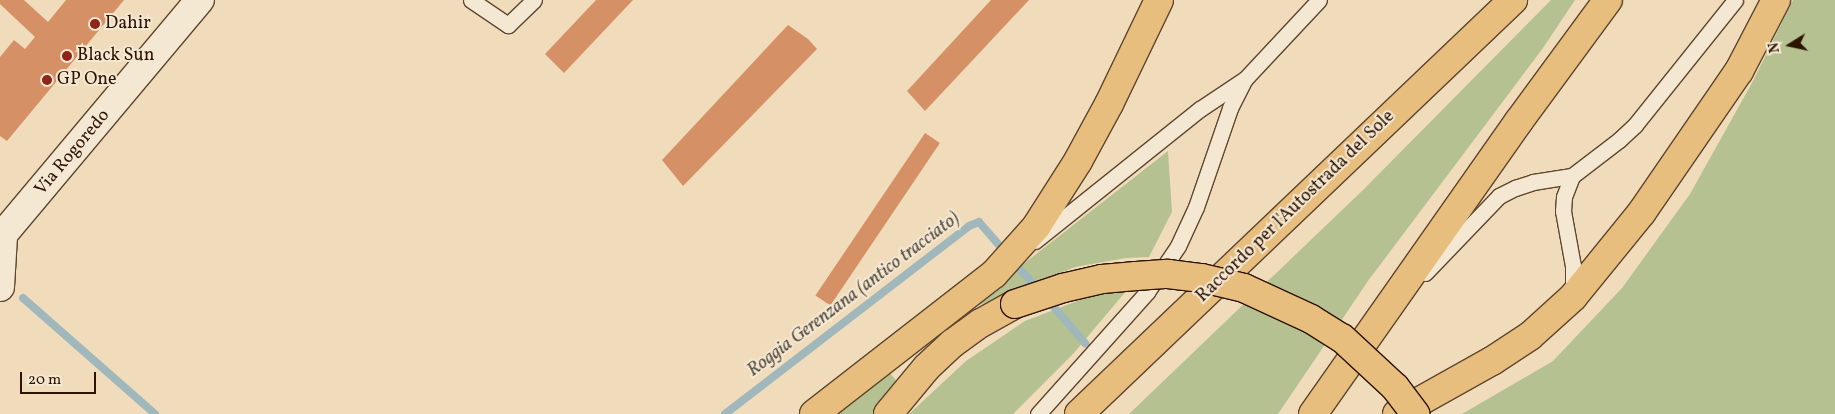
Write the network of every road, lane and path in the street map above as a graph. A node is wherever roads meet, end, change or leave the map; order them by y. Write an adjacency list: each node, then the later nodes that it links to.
1 (200, 0): 12 (street, Via Rogoredo)
2 (471, 0): 3 (lane)
3 (534, 0)
4 (1159, 0): 13 (highway)
5 (1319, 0): 10 (lane)
6 (1513, 0): 20 (highway, Raccordo per l'Autostrada del Sole)
7 (1608, 0): 16 (highway)
8 (1735, 0): 11 (lane)
9 (1776, 0): 15 (highway)
10 (1245, 79): 13 (lane); 19 (lane)
11 (1572, 176): 15 (lane); 16 (lane)
12 (1, 240): 14 (street)
13 (994, 274): 17 (highway)
14 (0, 287)
15 (1573, 296): 22 (highway)
16 (1369, 332): 21 (highway)
17 (814, 414)
18 (888, 414): 23 (highway, bridge)
19 (1038, 414)
20 (1079, 414)
21 (1313, 414)
22 (1397, 414)
23 (1415, 414)

